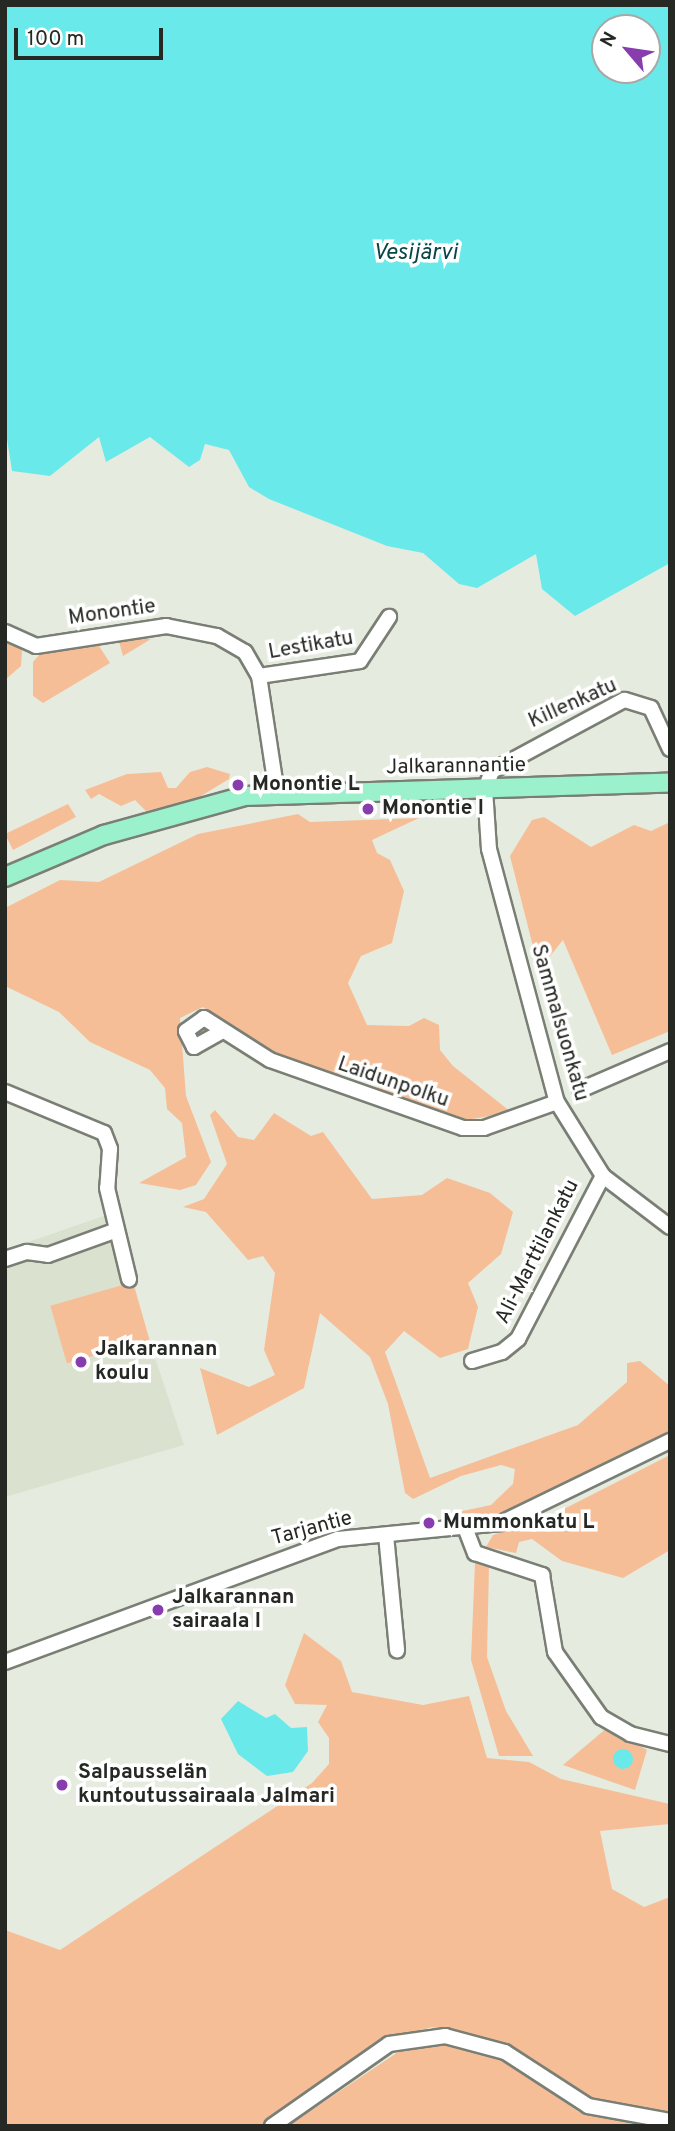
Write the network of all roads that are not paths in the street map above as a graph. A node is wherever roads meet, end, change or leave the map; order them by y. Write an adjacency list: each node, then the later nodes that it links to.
1 (388, 617): 3 (street, Lestikatu)
2 (5, 632): 3 (street, Monontie)
3 (259, 676): 7 (street, Monontie)
4 (670, 749): 6 (street, Killenkatu)
5 (670, 783): 6 (main road, Jalkarannantie)
6 (485, 789): 7 (main road, Jalkarannantie); 13 (street, Sammalsuonkatu)
7 (277, 793): 8 (main road, Jalkarannantie)
8 (5, 877)
9 (221, 1032): 13 (street, Laidunpolku)
10 (670, 1051): 11 (street)
11 (580, 1090)
12 (5, 1092): 16 (street)
13 (557, 1102): 14 (street, Sammalsuonkatu)
14 (603, 1176): 15 (street, Sammalsuonkatu); 19 (street, Ali-Marttilankatu)
15 (670, 1227)
16 (117, 1230): 17 (street); 18 (street)
17 (5, 1259)
18 (129, 1279)
19 (471, 1361)
20 (670, 1441): 21 (street, Tarjantie)
21 (466, 1530): 22 (street, Tarjantie); 25 (street)
22 (386, 1535): 23 (street); 24 (street, Tarjantie)
23 (397, 1650)
24 (5, 1662)
25 (670, 1744)
26 (670, 2120): 27 (street)
27 (272, 2126)

